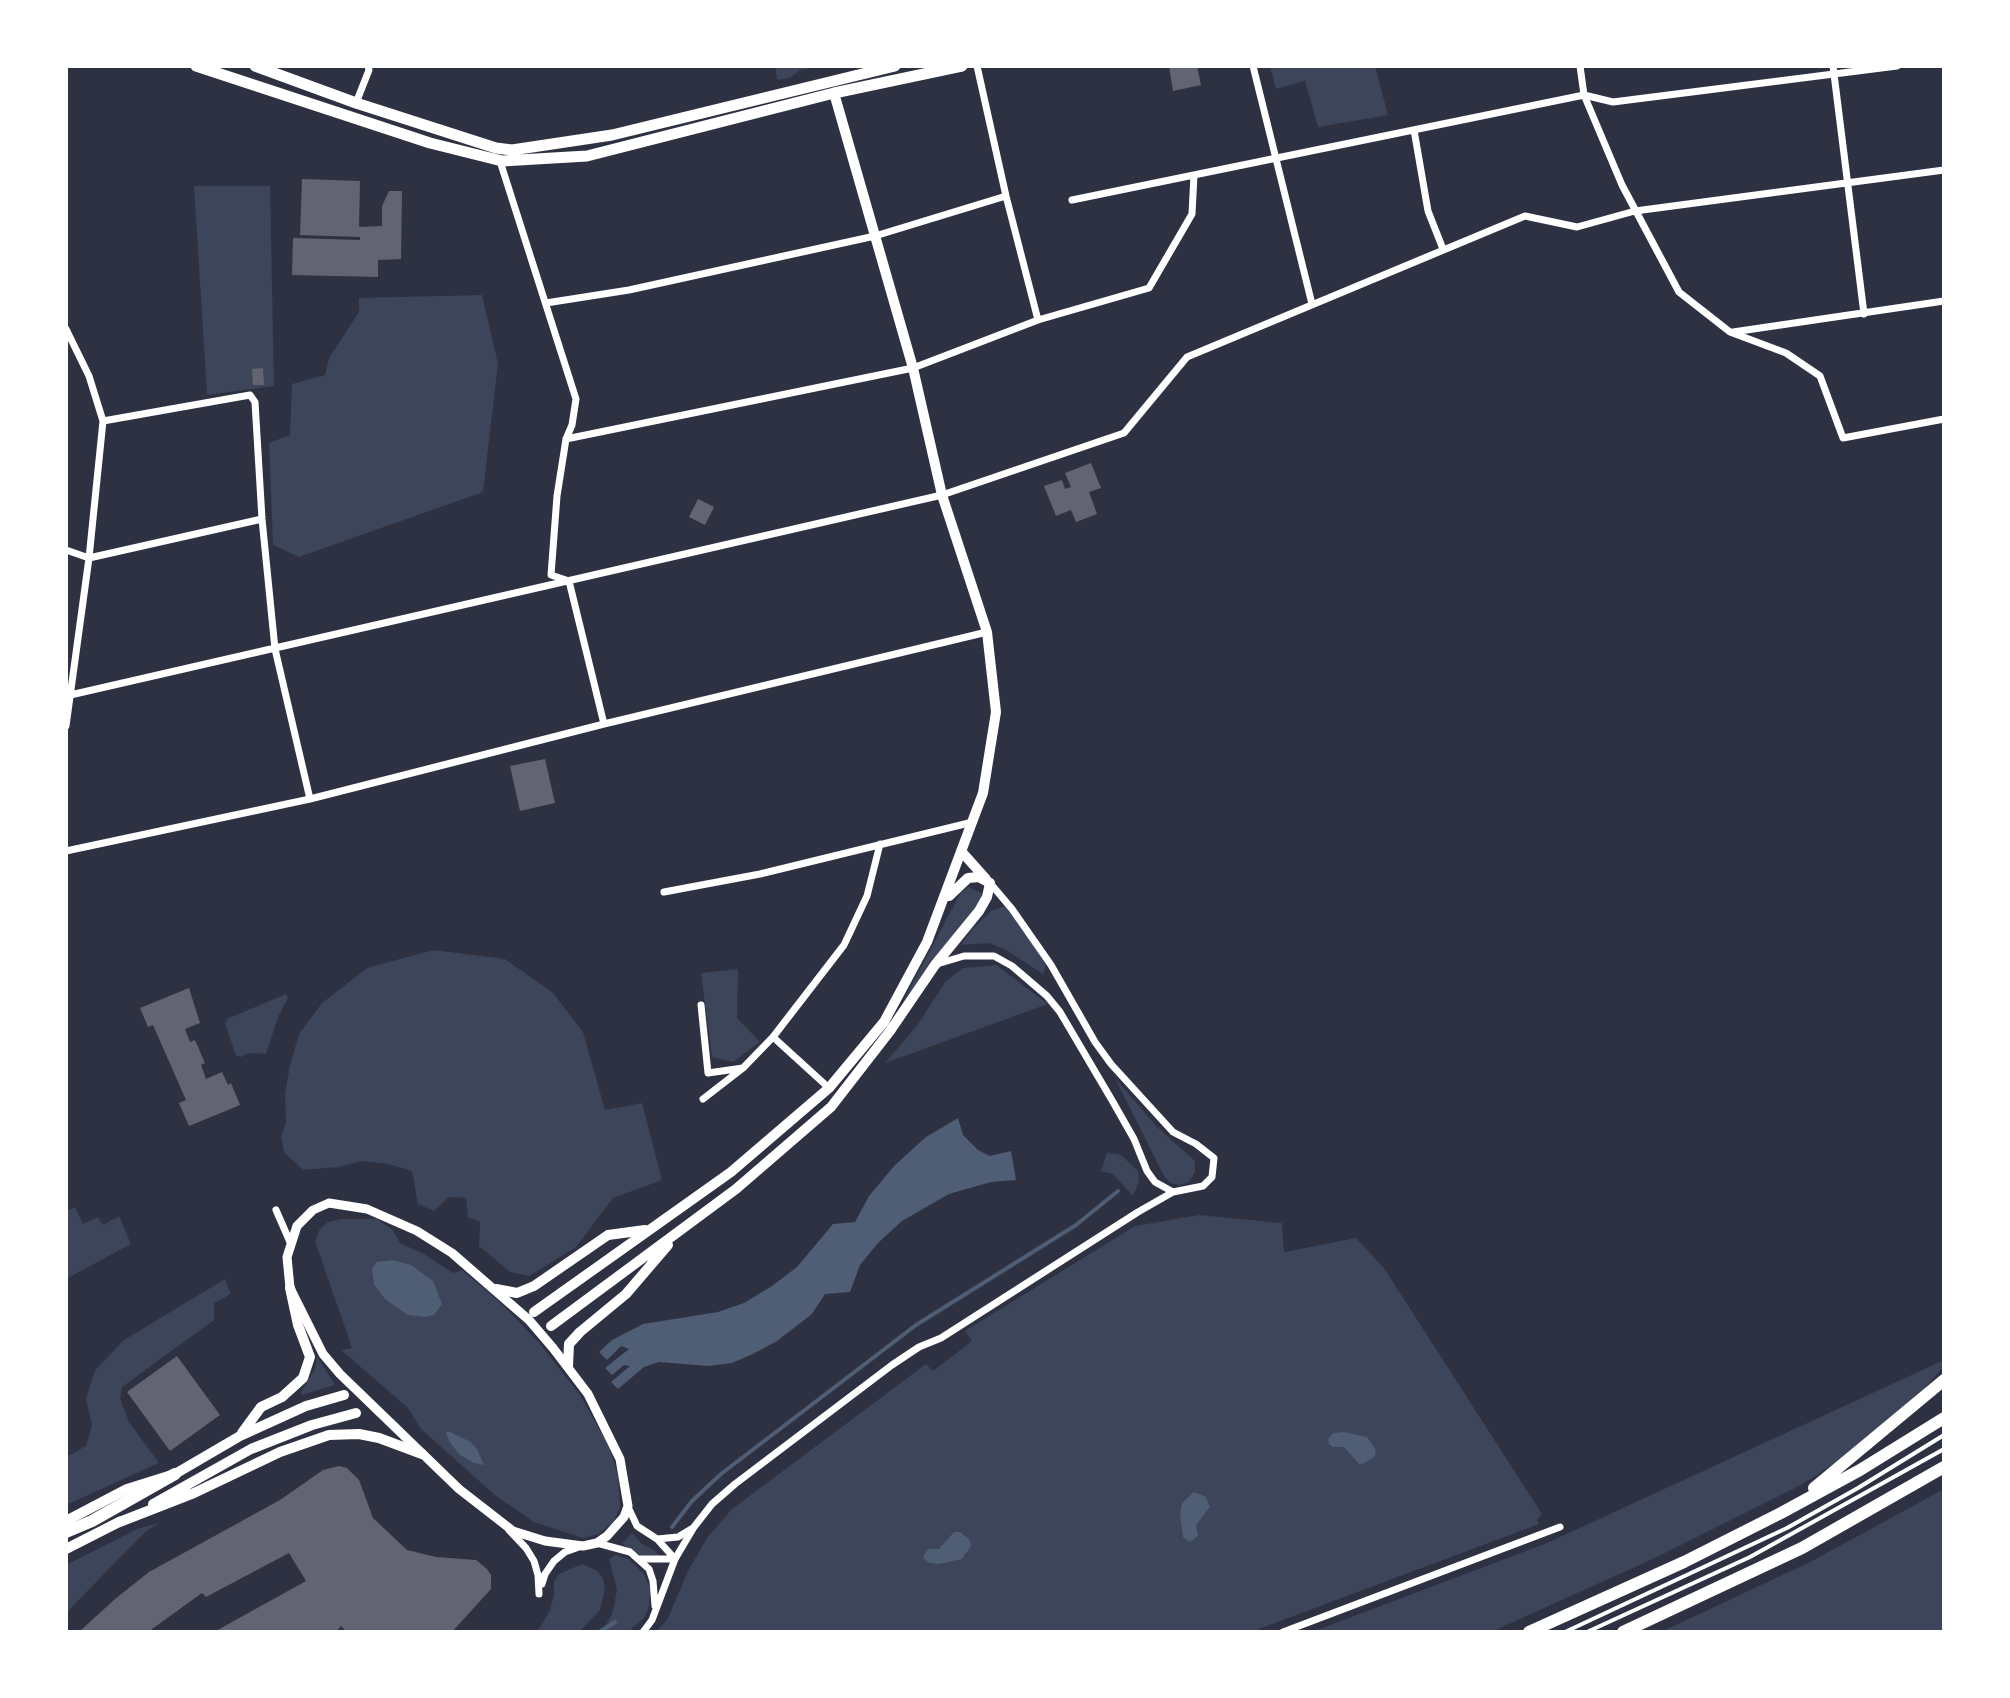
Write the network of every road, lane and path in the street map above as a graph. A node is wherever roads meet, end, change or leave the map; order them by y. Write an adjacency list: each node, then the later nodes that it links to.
1 (196, 66): 15 (main road)
2 (255, 66): 13 (main road)
3 (368, 66): 13 (street)
4 (895, 66): 15 (main road)
5 (962, 66): 11 (main road)
6 (977, 66): 20 (street)
7 (1253, 66): 16 (street)
8 (1580, 66): 12 (street)
9 (1897, 66): 10 (street)
10 (1834, 70): 12 (street); 19 (street)
11 (834, 93): 15 (main road); 23 (main road)
12 (1584, 95): 14 (street); 22 (street)
13 (356, 103): 15 (main road)
14 (1414, 130): 16 (street); 24 (street)
15 (498, 154): 26 (street)
16 (1277, 158): 18 (street); 27 (street)
17 (1944, 170): 19 (street)
18 (1194, 175): 21 (street); 29 (street)
19 (1848, 183): 22 (street); 28 (street)
20 (1006, 196): 23 (street); 29 (street)
21 (1072, 200)
22 (1635, 211): 24 (street); 31 (street)
23 (875, 236): 26 (street); 32 (main road)
24 (1443, 249): 27 (street)
25 (1944, 301): 28 (street)
26 (546, 303): 35 (street)
27 (1312, 304): 36 (street)
28 (1864, 314): 31 (street)
29 (1038, 320): 32 (street)
30 (66, 329): 34 (street)
31 (1730, 332): 33 (street)
32 (913, 368): 35 (street); 36 (main road)
33 (1944, 419)
34 (103, 421): 37 (street); 39 (street)
35 (566, 439): 40 (street)
36 (942, 495): 40 (street); 41 (main road)
37 (262, 519): 39 (street); 42 (street)
38 (66, 550): 39 (street)
39 (89, 558): 43 (street)
40 (569, 581): 42 (street); 44 (street)
41 (987, 632): 44 (street); 47 (main road)
42 (275, 649): 43 (street); 46 (street)
43 (68, 696): 45 (street)
44 (604, 724): 46 (street)
45 (66, 726)
46 (310, 799): 49 (street)
47 (973, 822): 48 (street); 50 (main road)
48 (880, 844): 52 (street); 56 (street)
49 (66, 851)
50 (961, 851): 51 (main road); 53 (main road)
51 (990, 883): 53 (main road); 54 (main road); 60 (street)
52 (664, 892)
53 (944, 903): 58 (main road)
54 (935, 965): 60 (street); 63 (main road)
55 (701, 1005): 57 (street)
56 (773, 1037): 57 (street); 58 (street)
57 (743, 1068): 59 (street)
58 (829, 1088): 62 (main road)
59 (703, 1099)
60 (1173, 1192): 85 (street)
61 (276, 1210): 64 (street)
62 (647, 1230): 66 (main road); 67 (main road)
63 (679, 1232): 68 (main road); 69 (main road)
64 (290, 1242): 65 (street); 66 (street)
65 (290, 1288): 75 (main road); 77 (street)
66 (496, 1289): 69 (street)
67 (534, 1312)
68 (551, 1326)
69 (568, 1366): 80 (street)
70 (1944, 1380): 81 (highway)
71 (344, 1395): 75 (main road)
72 (356, 1413): 84 (main road)
73 (1944, 1418): 81 (highway)
74 (1944, 1435): 98 (lane)
75 (240, 1436): 79 (main road)
76 (1944, 1449): 99 (lane)
77 (422, 1454): 83 (street); 84 (main road)
78 (1944, 1467): 100 (highway)
79 (175, 1474): 82 (main road); 87 (highway)
80 (628, 1506): 88 (street); 89 (street)
81 (1781, 1513): 97 (highway)
82 (66, 1521)
83 (499, 1521): 90 (street); 90 (street)
84 (117, 1523): 91 (main road)
85 (694, 1527): 88 (street); 93 (street)
86 (1560, 1527): 96 (street)
87 (66, 1532)
88 (657, 1539): 93 (street)
89 (597, 1543): 90 (street); 92 (street)
90 (583, 1546)
91 (66, 1549)
92 (637, 1558): 93 (street); 94 (street)
93 (675, 1559): 94 (street)
94 (652, 1620): 95 (street)
95 (643, 1632)
96 (1283, 1632)
97 (1529, 1632)
98 (1565, 1632)
99 (1587, 1632)
100 (1623, 1632)

